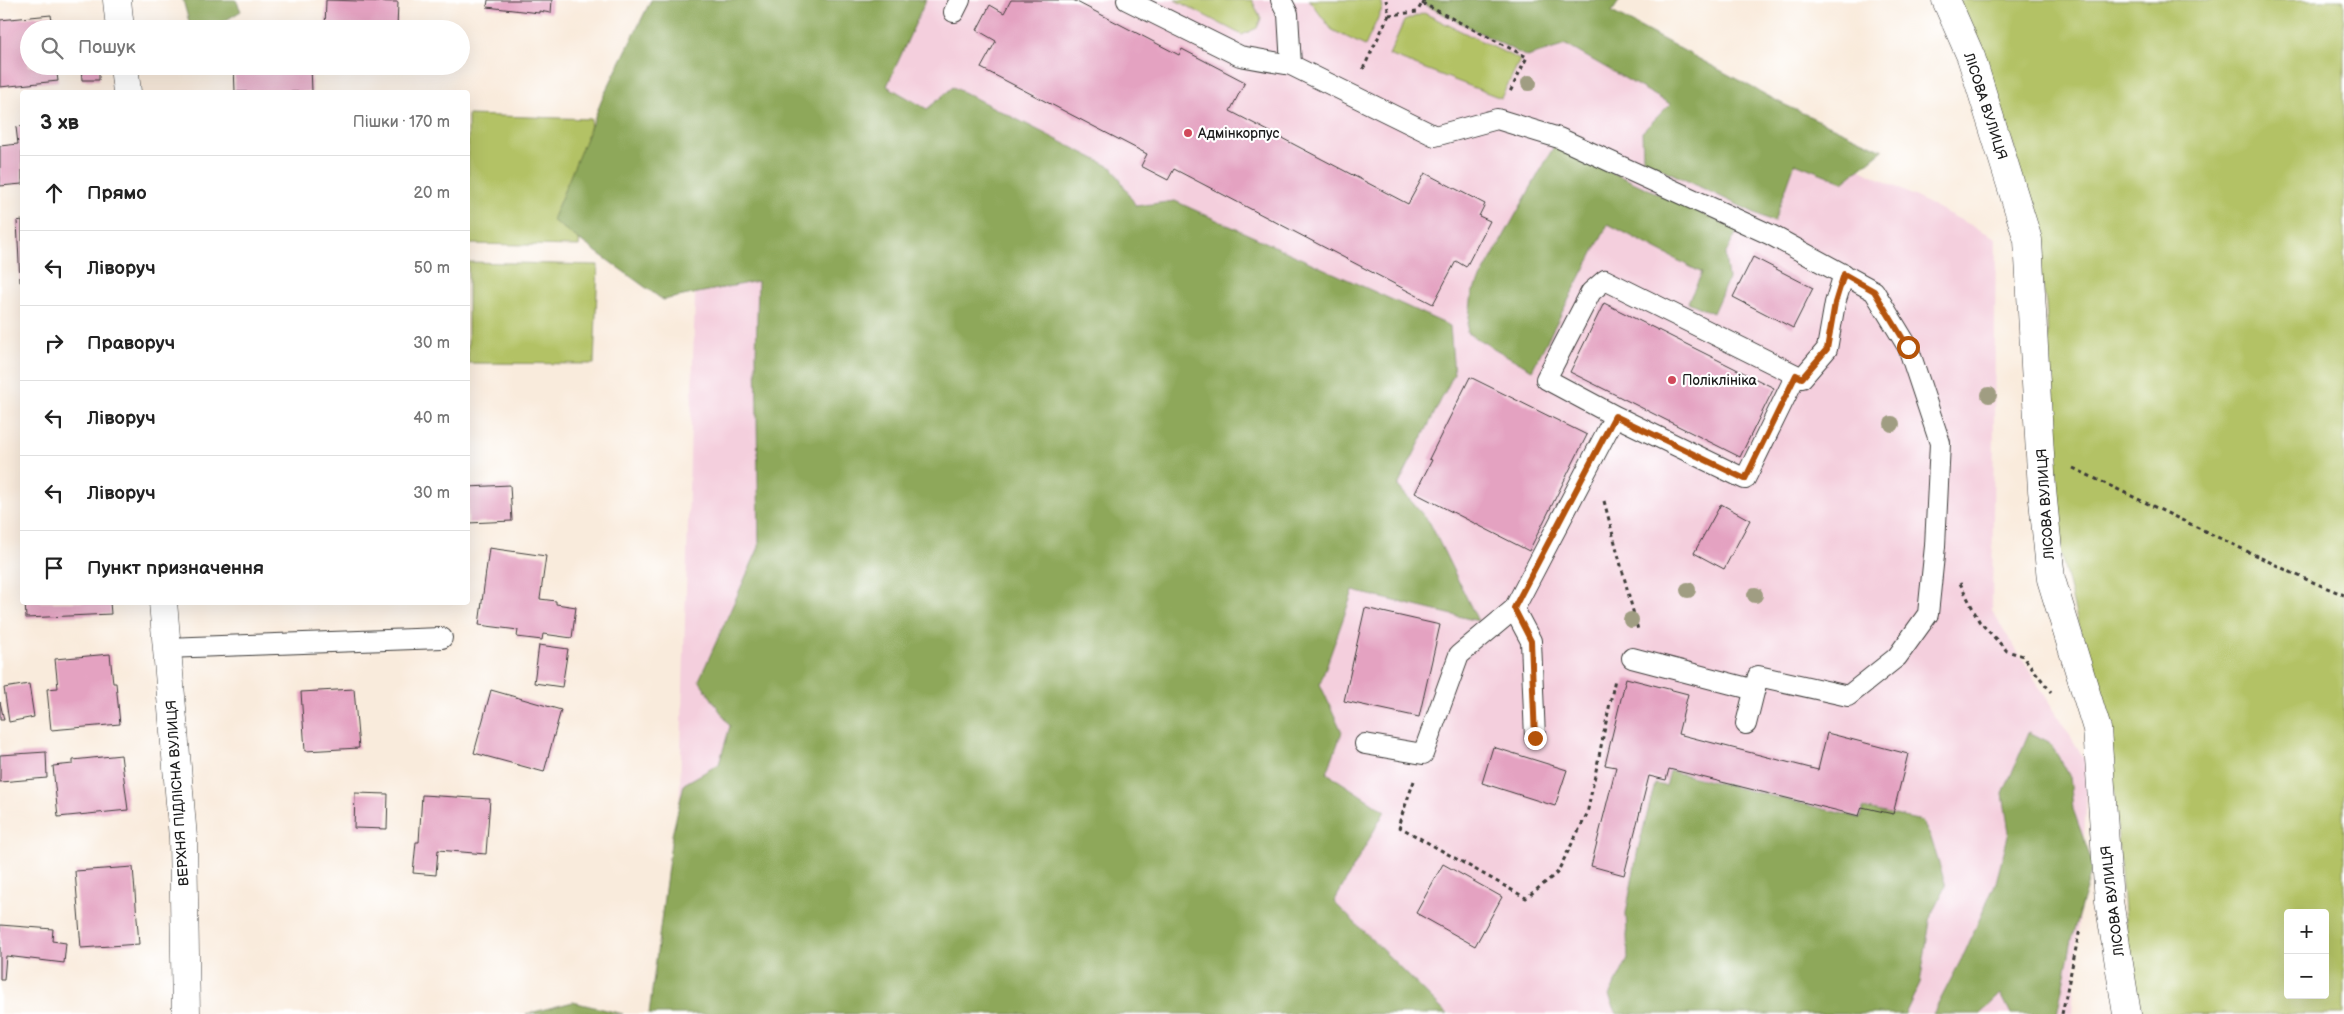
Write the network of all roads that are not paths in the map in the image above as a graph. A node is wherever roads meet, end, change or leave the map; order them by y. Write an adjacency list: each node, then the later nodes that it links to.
1 (117, 0): 5 (street)
2 (1127, 0): 6 (lane)
3 (1281, 0): 6 (lane)
4 (1946, 0): 22 (street, ЛІСОВА ВУЛИЦЯ)
5 (119, 20)
6 (1291, 65): 9 (lane)
7 (125, 75): 8 (street)
8 (127, 90)
9 (1844, 274): 10 (lane); 17 (lane)
10 (1796, 375): 11 (lane); 11 (lane)
11 (1615, 416): 13 (lane)
12 (164, 605): 15 (street, ВЕРХНЯ ПІДЛІСНА ВУЛИЦЯ)
13 (1514, 608): 19 (lane); 20 (lane)
14 (442, 638): 15 (lane)
15 (166, 648): 21 (street, ВЕРХНЯ ПІДЛІСНА ВУЛИЦЯ)
16 (1639, 659): 17 (lane)
17 (1755, 690): 18 (lane)
18 (1746, 724)
19 (1535, 738)
20 (1365, 744)
21 (186, 1014)
22 (2127, 1014)

